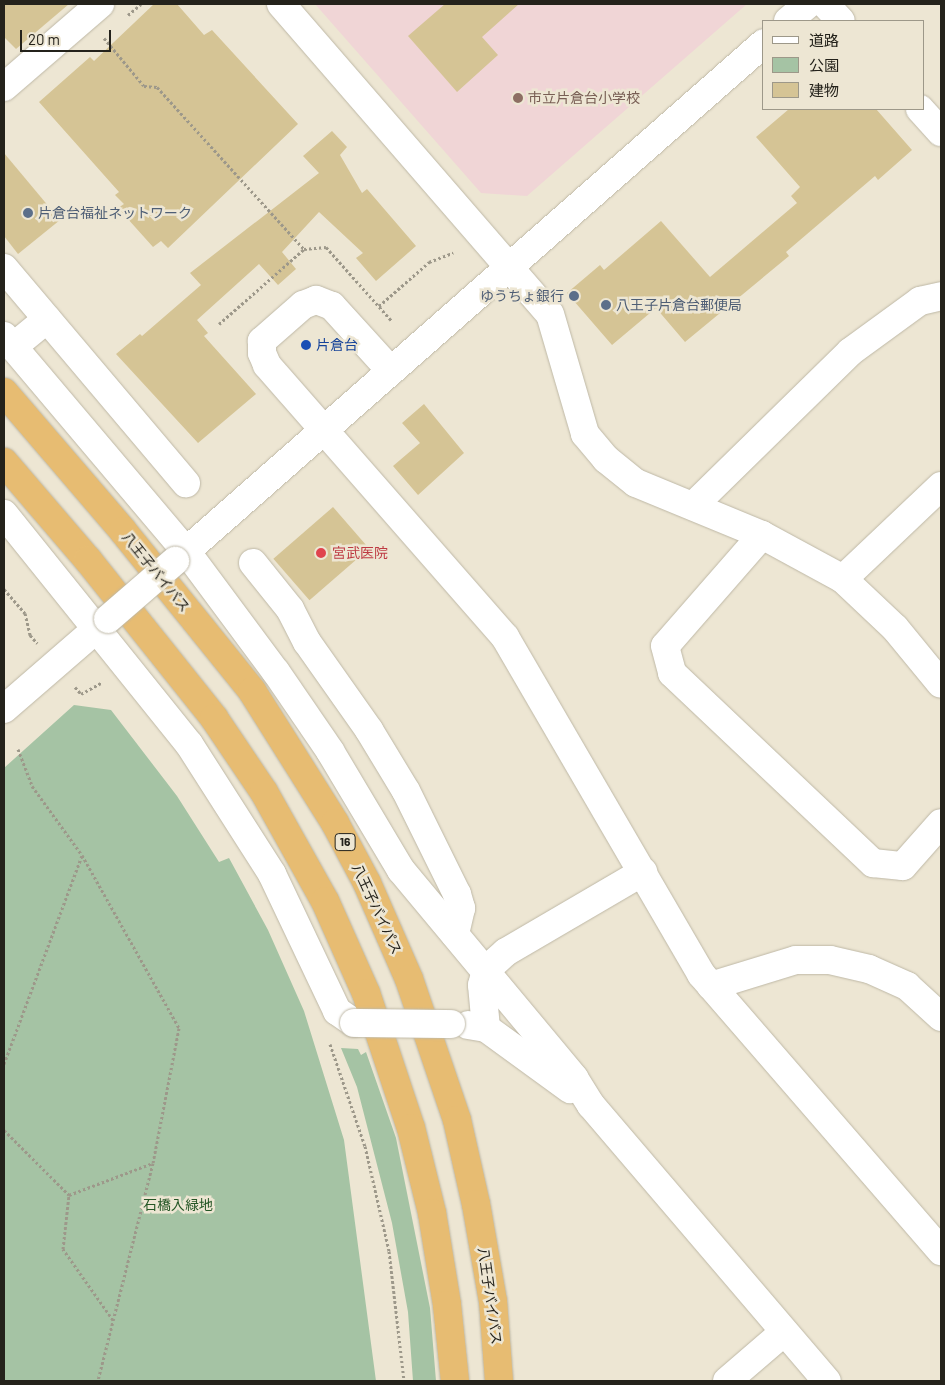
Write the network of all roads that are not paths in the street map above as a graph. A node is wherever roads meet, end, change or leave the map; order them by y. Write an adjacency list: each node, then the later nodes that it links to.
1 (100, 4): 8 (street)
2 (281, 4): 11 (street)
3 (808, 4): 5 (street)
4 (825, 4): 6 (street)
5 (789, 20)
6 (840, 20)
7 (762, 45): 11 (street)
8 (4, 87)
9 (921, 110): 10 (street)
10 (941, 132)
11 (511, 265): 16 (street); 22 (street)
12 (4, 268): 14 (street)
13 (941, 296): 22 (street)
14 (47, 319): 15 (street); 20 (street)
15 (8, 342): 25 (street)
16 (391, 371): 18 (street); 18 (street)
17 (4, 392): 44 (highway, 八王子バイパス / 16)
18 (325, 429): 25 (street); 34 (street)
19 (4, 462): 43 (highway)
20 (186, 483)
21 (941, 486): 27 (street)
22 (693, 506): 24 (street)
23 (4, 514): 28 (street)
24 (762, 535): 27 (street); 33 (street)
25 (180, 556): 28 (street, bridge); 32 (street)
26 (253, 563): 31 (street)
27 (842, 579): 29 (street)
28 (101, 624): 30 (street); 39 (street, bridge)
29 (941, 684)
30 (4, 709)
31 (368, 730): 32 (street); 35 (street)
32 (330, 751): 35 (street)
33 (941, 823)
34 (643, 872): 36 (street); 37 (street)
35 (455, 934): 36 (street)
36 (486, 970): 39 (street); 40 (street)
37 (711, 986): 38 (street); 41 (street)
38 (941, 1017)
39 (486, 1028): 40 (street)
40 (591, 1105): 42 (street)
41 (941, 1250)
42 (784, 1332): 45 (street); 46 (street)
43 (455, 1381)
44 (499, 1381)
45 (727, 1381)
46 (826, 1381)

